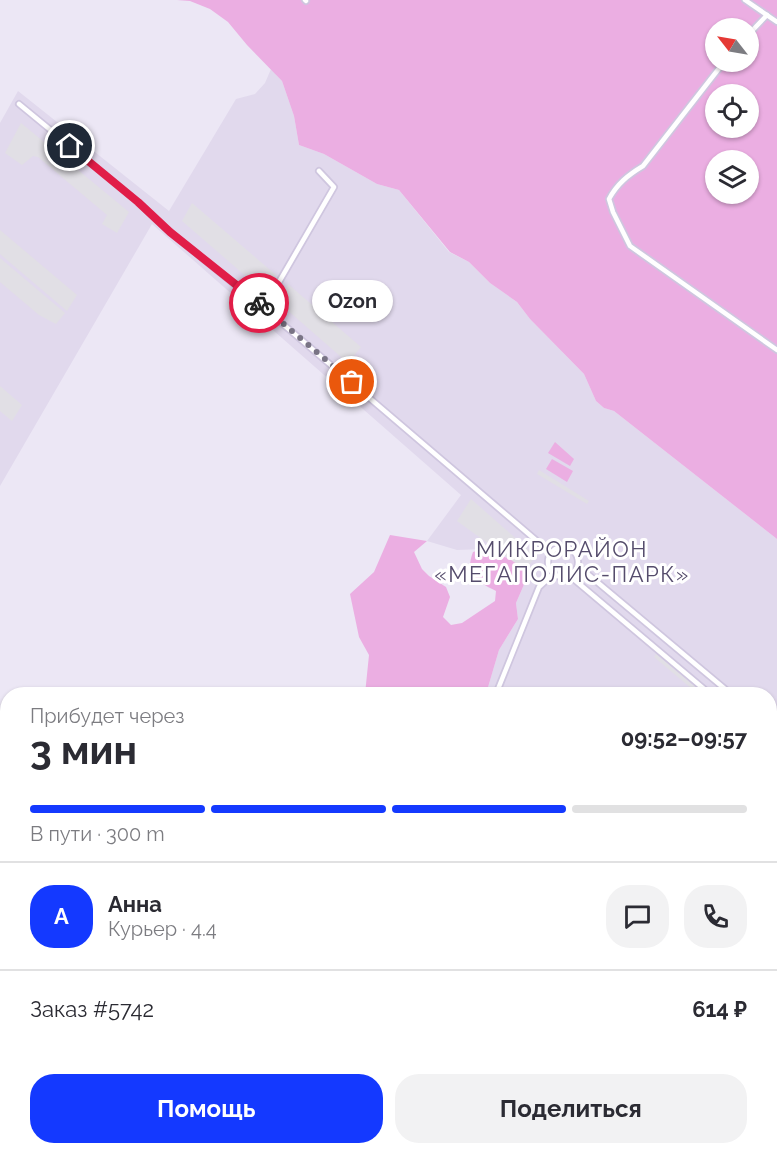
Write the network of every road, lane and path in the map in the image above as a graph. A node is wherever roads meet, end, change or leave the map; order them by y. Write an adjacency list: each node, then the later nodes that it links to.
1 (745, 0): 2 (street)
2 (767, 15): 3 (street); 4 (street)
3 (777, 22)
4 (759, 23)
5 (716, 72): 9 (street)
6 (18, 104): 8 (street)
7 (319, 171): 8 (street)
8 (264, 308): 10 (street)
9 (777, 350)
10 (551, 553): 11 (street); 12 (street)
11 (578, 566): 13 (street); 16 (street)
12 (553, 574): 13 (street); 14 (street)
13 (570, 576): 15 (street)
14 (499, 687)
15 (702, 687)
16 (723, 687)

